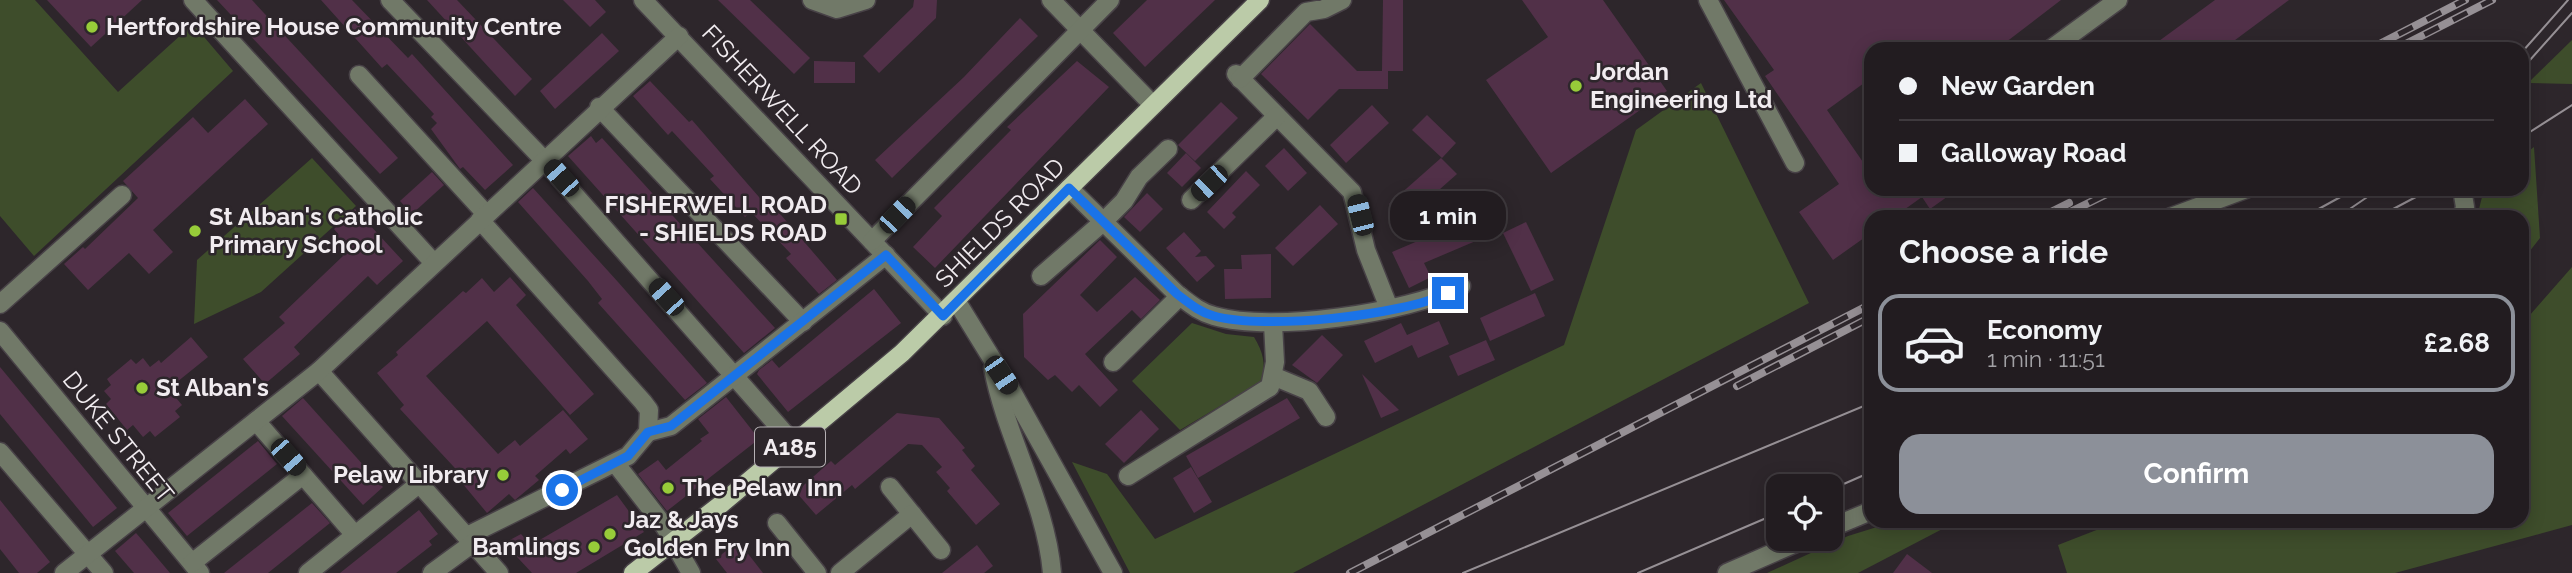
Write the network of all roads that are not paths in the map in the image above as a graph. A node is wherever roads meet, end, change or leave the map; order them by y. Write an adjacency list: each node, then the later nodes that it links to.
1 (194, 0): 31 (street)
2 (390, 0): 20 (street)
3 (643, 0): 13 (street, FISHERWELL ROAD)
4 (811, 0): 5 (street)
5 (866, 0)
6 (1051, 0): 12 (street)
7 (1110, 0): 12 (street)
8 (1260, 0): 16 (main road, SHIELDS ROAD / A185)
9 (1342, 0): 18 (street)
10 (1708, 0): 21 (street)
11 (2118, 0): 14 (street)
12 (1081, 29): 16 (street); 29 (street)
13 (678, 36): 17 (street); 29 (street, FISHERWELL ROAD)
14 (2061, 42)
15 (359, 75): 27 (street)
16 (1153, 105): 22 (main road, SHIELDS ROAD / A185)
17 (599, 107): 20 (street); 39 (street)
18 (1277, 116): 25 (street); 37 (street)
19 (1168, 149): 28 (street)
20 (543, 159): 27 (street); 45 (street)
21 (1794, 163)
22 (1069, 188): 28 (street); 35 (main road, SHIELDS ROAD / A185)
23 (122, 195): 36 (street)
24 (2227, 196): 26 (street)
25 (1191, 200)
26 (2190, 210)
27 (483, 217): 31 (street); 49 (street)
28 (1103, 222): 32 (street); 34 (street)
29 (872, 241): 30 (street, FISHERWELL ROAD)
30 (886, 255): 38 (street, FISHERWELL ROAD); 39 (street)
31 (433, 262): 44 (street)
32 (1041, 276)
33 (1461, 286): 37 (street)
34 (1180, 296): 40 (street); 43 (street)
35 (957, 303): 38 (main road, SHIELDS ROAD / A185); 42 (street)
36 (0, 304)
37 (1389, 308): 40 (street)
38 (943, 316): 50 (main road, SHIELDS ROAD / A185)
39 (803, 322): 45 (street)
40 (1273, 324): 46 (street)
41 (0, 331): 57 (street, DUKE STREET)
42 (992, 361): 78 (street); 79 (street)
43 (1113, 362)
44 (319, 371): 48 (street); 55 (street)
45 (737, 375): 49 (street); 50 (street)
46 (1273, 376): 47 (street); 54 (street)
47 (1326, 417)
48 (256, 421): 53 (street); 57 (street)
49 (648, 432): 52 (street)
50 (794, 444): 64 (main road, SHIELDS ROAD / A185)
51 (0, 452): 67 (street)
52 (616, 464): 63 (street); 64 (street)
53 (303, 475): 62 (street); 68 (street)
54 (1128, 476)
55 (420, 483): 62 (street); 63 (street)
56 (890, 487): 58 (street)
57 (145, 508): 67 (street); 68 (street, DUKE STREET)
58 (912, 514): 65 (street); 77 (street)
59 (1864, 514): 61 (street)
60 (777, 523): 76 (street)
61 (1843, 523)
62 (355, 535): 71 (street)
63 (470, 540): 72 (street); 73 (street)
64 (673, 541): 74 (main road, SHIELDS ROAD / A185); 75 (street)
65 (942, 550)
66 (1777, 551): 80 (street)
67 (88, 554): 69 (street); 70 (street)
68 (196, 568)
69 (64, 573)
70 (104, 573)
71 (308, 573)
72 (432, 573)
73 (499, 573)
74 (633, 573)
75 (691, 573)
76 (817, 573)
77 (840, 573)
78 (1052, 573)
79 (1112, 573)
80 (1727, 573)

